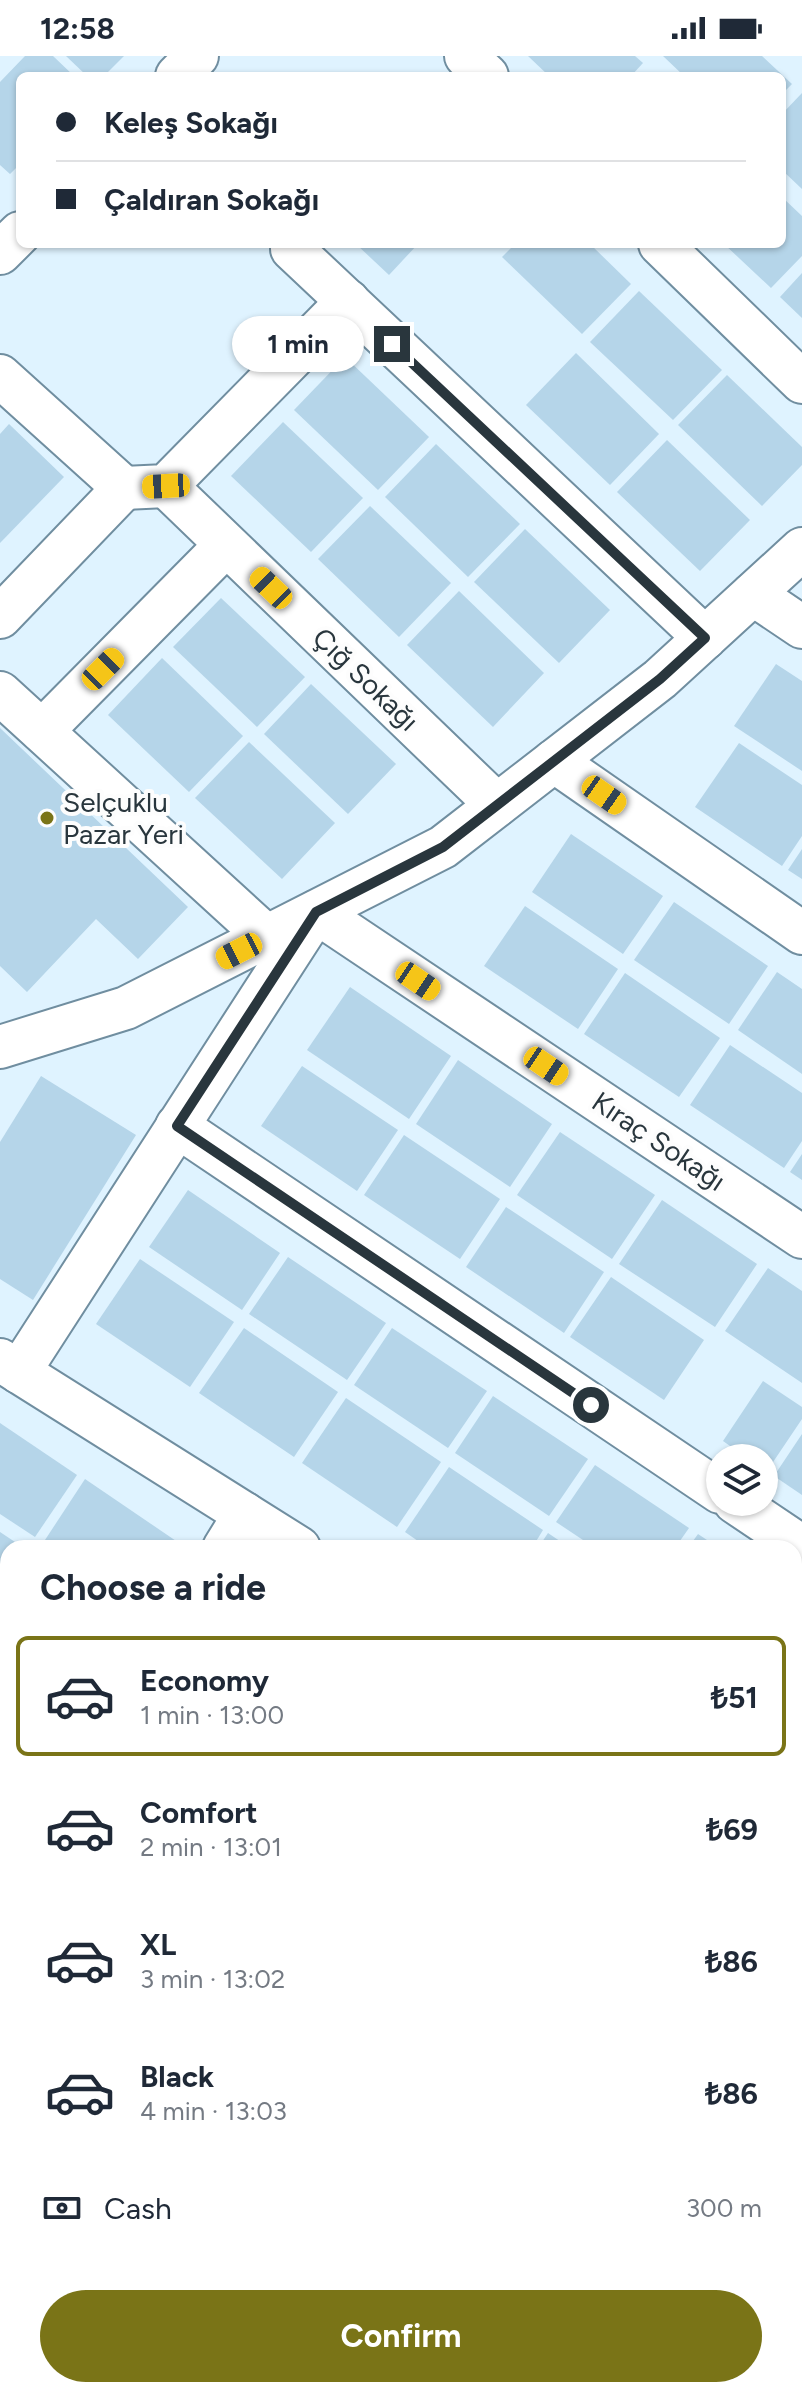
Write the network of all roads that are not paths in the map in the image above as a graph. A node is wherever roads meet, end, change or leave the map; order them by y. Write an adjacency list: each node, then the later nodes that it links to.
1 (197, 56): 2 (street)
2 (181, 72)
3 (16, 237): 6 (street)
4 (295, 248): 7 (street)
5 (664, 248): 9 (street)
6 (0, 253)
7 (348, 301): 10 (street); 17 (street)
8 (0, 376): 11 (street)
9 (802, 382)
10 (166, 486): 11 (street); 12 (street, Çığ Sokağı)
11 (124, 488): 15 (street)
12 (226, 545): 19 (street); 21 (street, Çığ Sokağı)
13 (802, 549): 14 (street)
14 (753, 594): 16 (street); 17 (street)
15 (0, 617)
16 (802, 627)
17 (705, 638): 20 (street)
18 (0, 693): 19 (street)
19 (42, 731): 24 (street)
20 (554, 761): 21 (street); 23 (street)
21 (497, 805): 22 (street)
22 (316, 912): 24 (street); 26 (street); 27 (street, Kıraç Sokağı)
23 (802, 933)
24 (267, 937): 25 (street)
25 (0, 1047)
26 (177, 1126): 28 (street); 29 (street)
27 (802, 1237)
28 (9, 1366): 31 (street)
29 (706, 1483)
30 (756, 1516): 33 (street)
31 (234, 1531): 32 (street)
32 (268, 1540)
33 (792, 1540)

